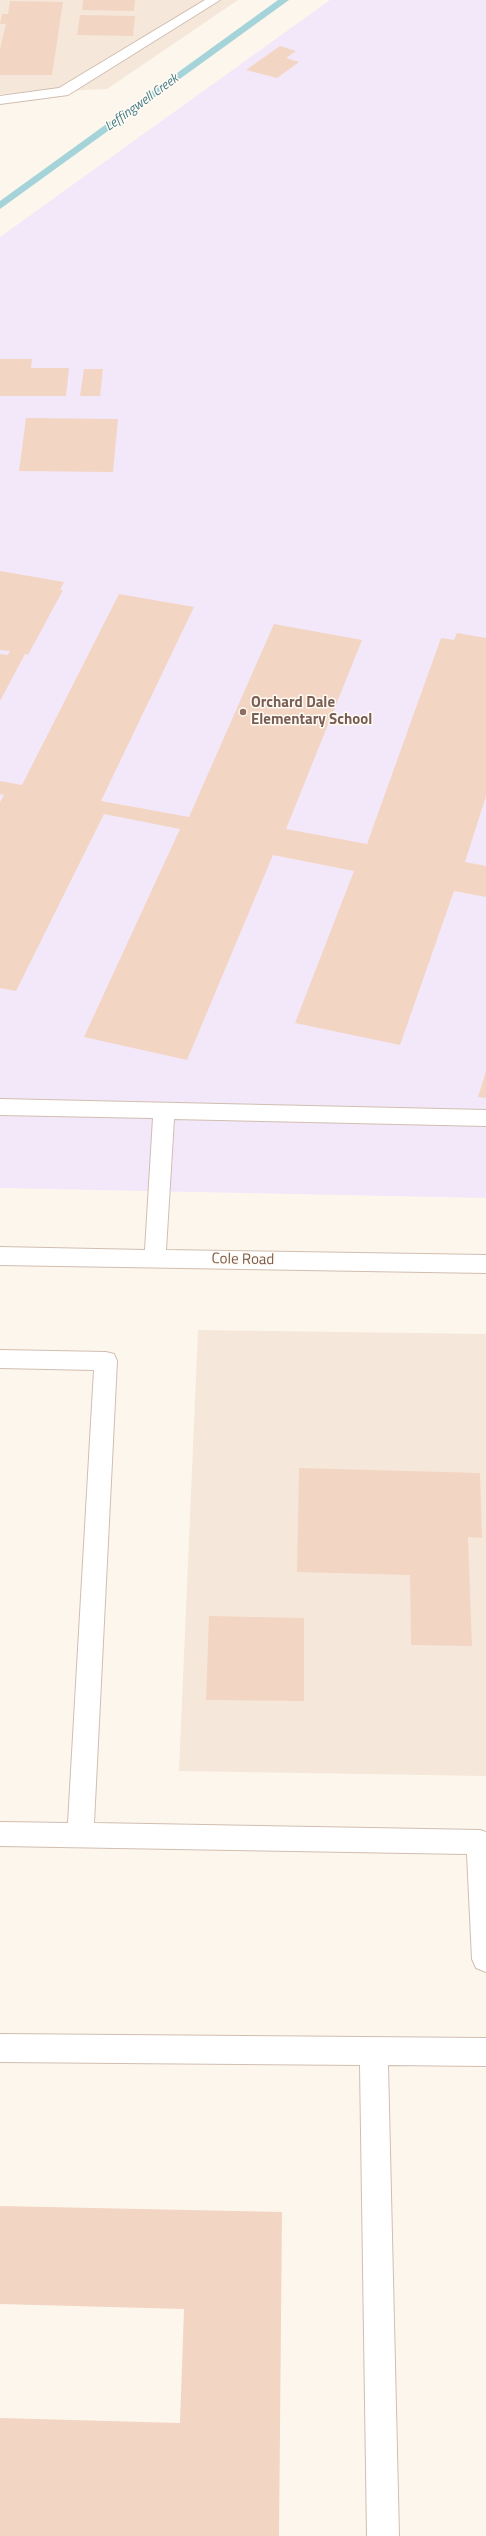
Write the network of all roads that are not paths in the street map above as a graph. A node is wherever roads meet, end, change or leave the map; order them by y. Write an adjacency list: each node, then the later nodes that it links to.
1 (214, 0): 2 (street)
2 (0, 100)
3 (0, 1107): 4 (street)
4 (164, 1111): 5 (street); 6 (street)
5 (486, 1118)
6 (155, 1259): 7 (street, Cole Road); 8 (street, Cole Road)
7 (0, 1260)
8 (486, 1264)
9 (0, 1359): 11 (street)
10 (0, 1834): 11 (street)
11 (80, 1835): 12 (street)
12 (486, 1959)
13 (0, 2048): 14 (street)
14 (374, 2052): 15 (street); 16 (street)
15 (486, 2052)
16 (383, 2536)

